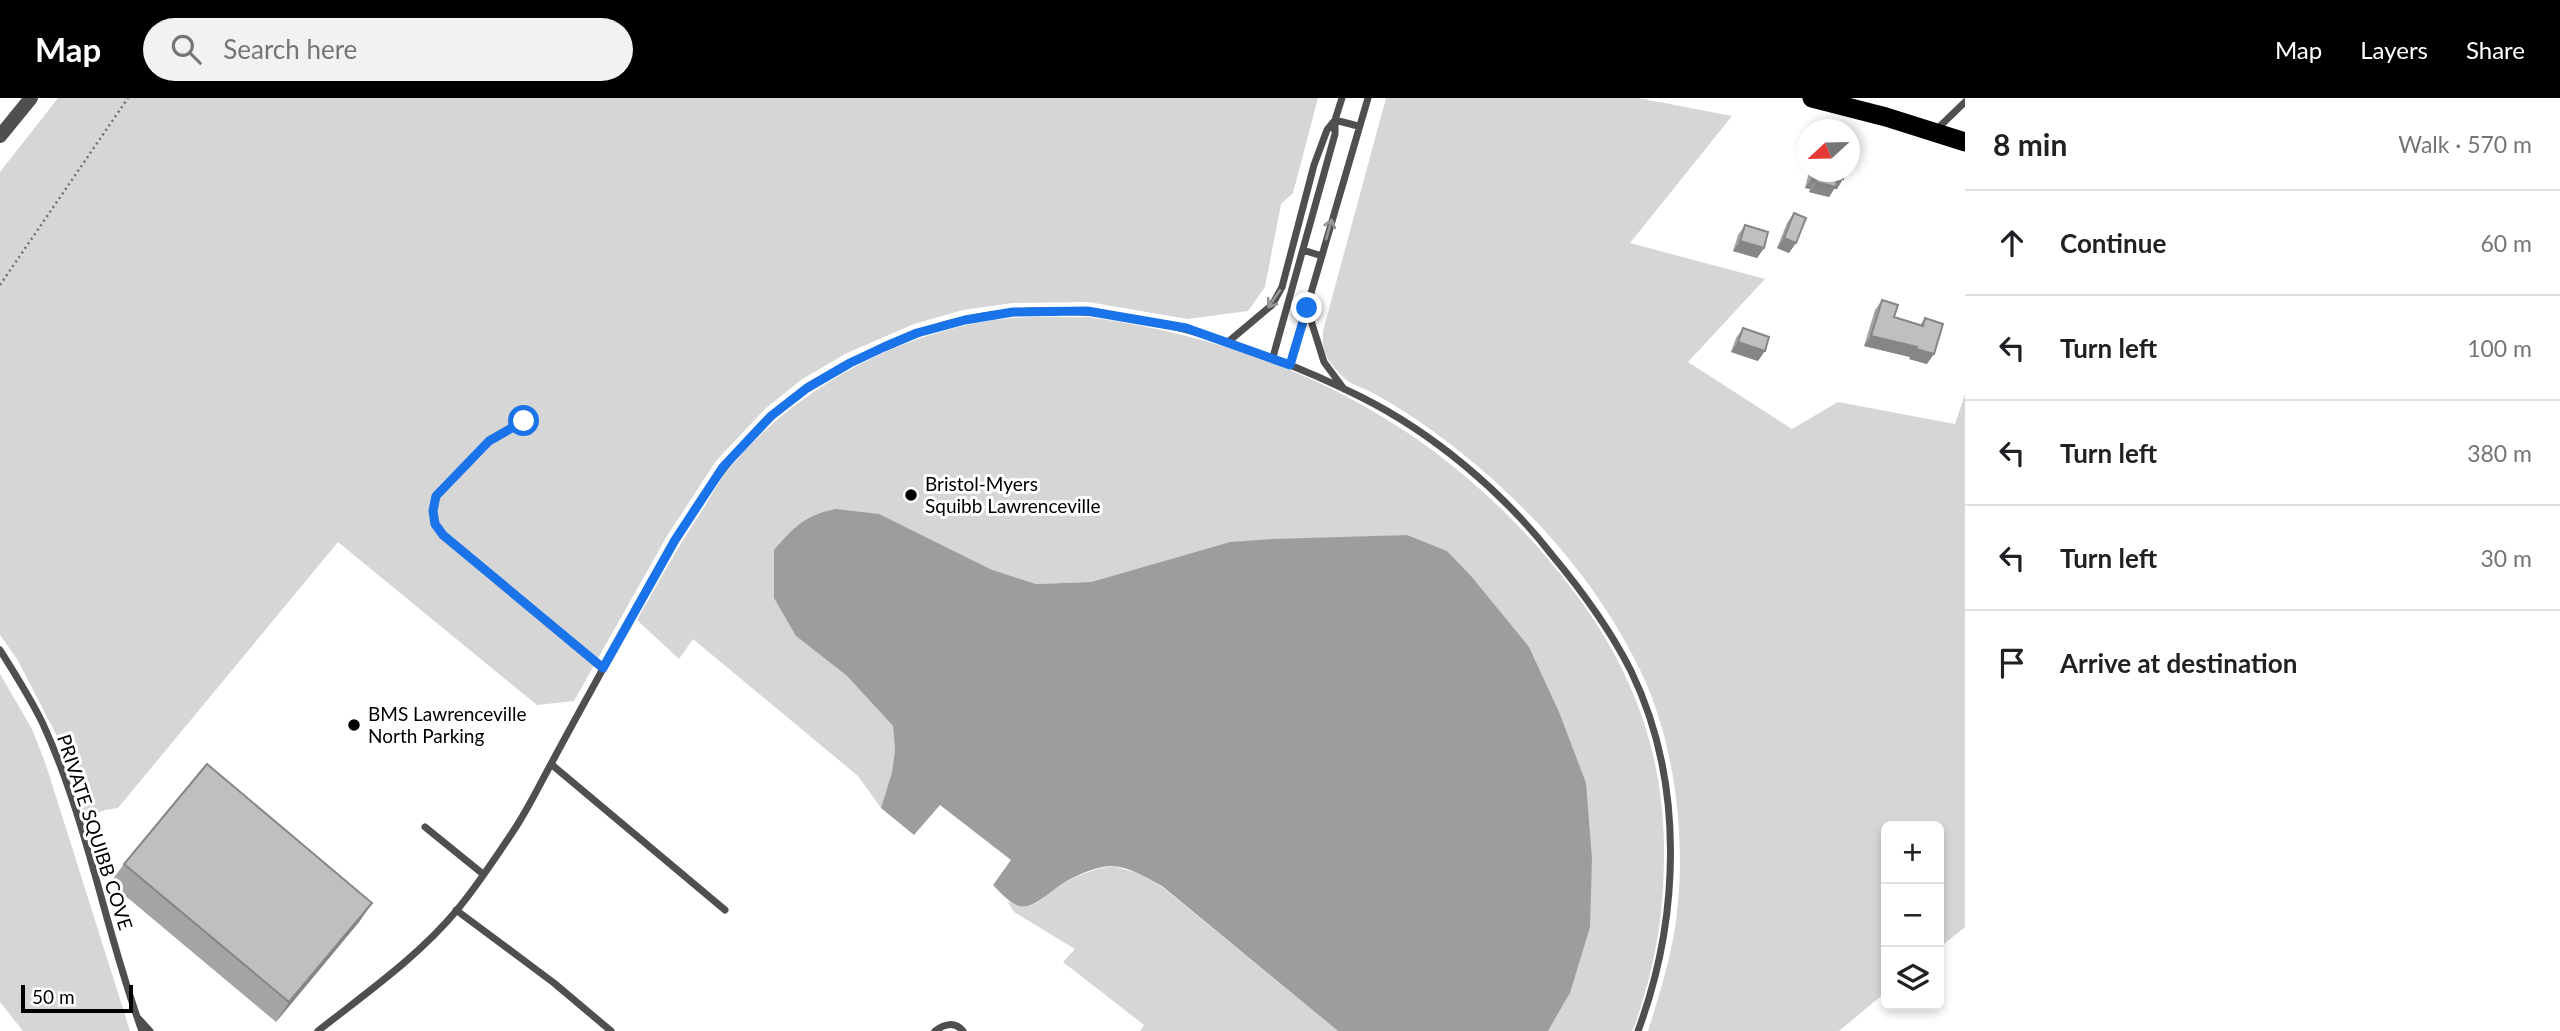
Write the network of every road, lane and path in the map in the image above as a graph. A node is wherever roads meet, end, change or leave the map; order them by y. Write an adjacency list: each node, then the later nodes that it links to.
1 (32, 98): 10 (street)
2 (128, 98): 14 (path)
3 (1342, 98): 7 (lane)
4 (1368, 98): 8 (lane)
5 (1812, 98): 9 (highway)
6 (1965, 102): 9 (lane)
7 (1335, 120): 8 (lane); 12 (lane); 16 (lane, one-way to 16)
8 (1358, 126): 13 (lane, one-way to 8)
9 (1934, 132): 11 (highway)
10 (0, 136)
11 (1965, 142)
12 (1303, 250): 13 (lane); 17 (lane)
13 (1322, 256): 15 (lane)
14 (0, 285)
15 (1307, 308): 18 (lane); 19 (lane)
16 (1228, 342): 17 (lane); 22 (lane)
17 (1273, 357): 18 (lane)
18 (1290, 365): 19 (lane)
19 (1344, 389): 35 (lane)
20 (524, 421): 22 (lane)
21 (0, 650): 28 (lane, PRIVATE SQUIBB COVE)
22 (603, 668): 23 (lane)
23 (551, 764): 25 (lane); 26 (lane)
24 (425, 827): 25 (lane)
25 (483, 874): 27 (lane)
26 (725, 910)
27 (456, 911): 31 (lane); 32 (lane)
28 (136, 1016): 29 (lane, PRIVATE SQUIBB COVE); 30 (lane)
29 (142, 1031)
30 (150, 1031)
31 (318, 1031)
32 (611, 1031)
33 (935, 1031): 34 (lane)
34 (963, 1031)
35 (1638, 1031)

